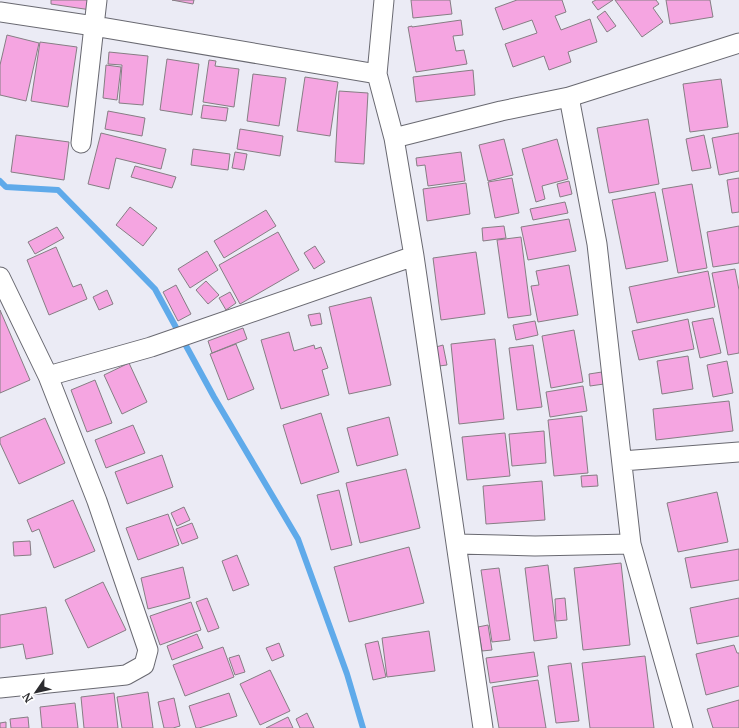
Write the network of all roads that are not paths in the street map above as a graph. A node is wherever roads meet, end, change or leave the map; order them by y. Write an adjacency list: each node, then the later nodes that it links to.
1 (97, 0): 4 (street)
2 (384, 0): 6 (street)
3 (0, 12): 4 (street)
4 (94, 26): 6 (street); 9 (street)
5 (739, 43): 7 (street)
6 (377, 74): 8 (street)
7 (569, 97): 8 (street); 14 (street)
8 (394, 138): 10 (street)
9 (82, 144)
10 (414, 256): 12 (street); 15 (street)
11 (0, 277): 12 (street)
12 (48, 376): 17 (street)
13 (739, 452): 14 (street)
14 (622, 461): 16 (street)
15 (456, 544): 16 (street); 18 (street)
16 (630, 544): 19 (street)
17 (0, 688)
18 (483, 728)
19 (683, 728)

